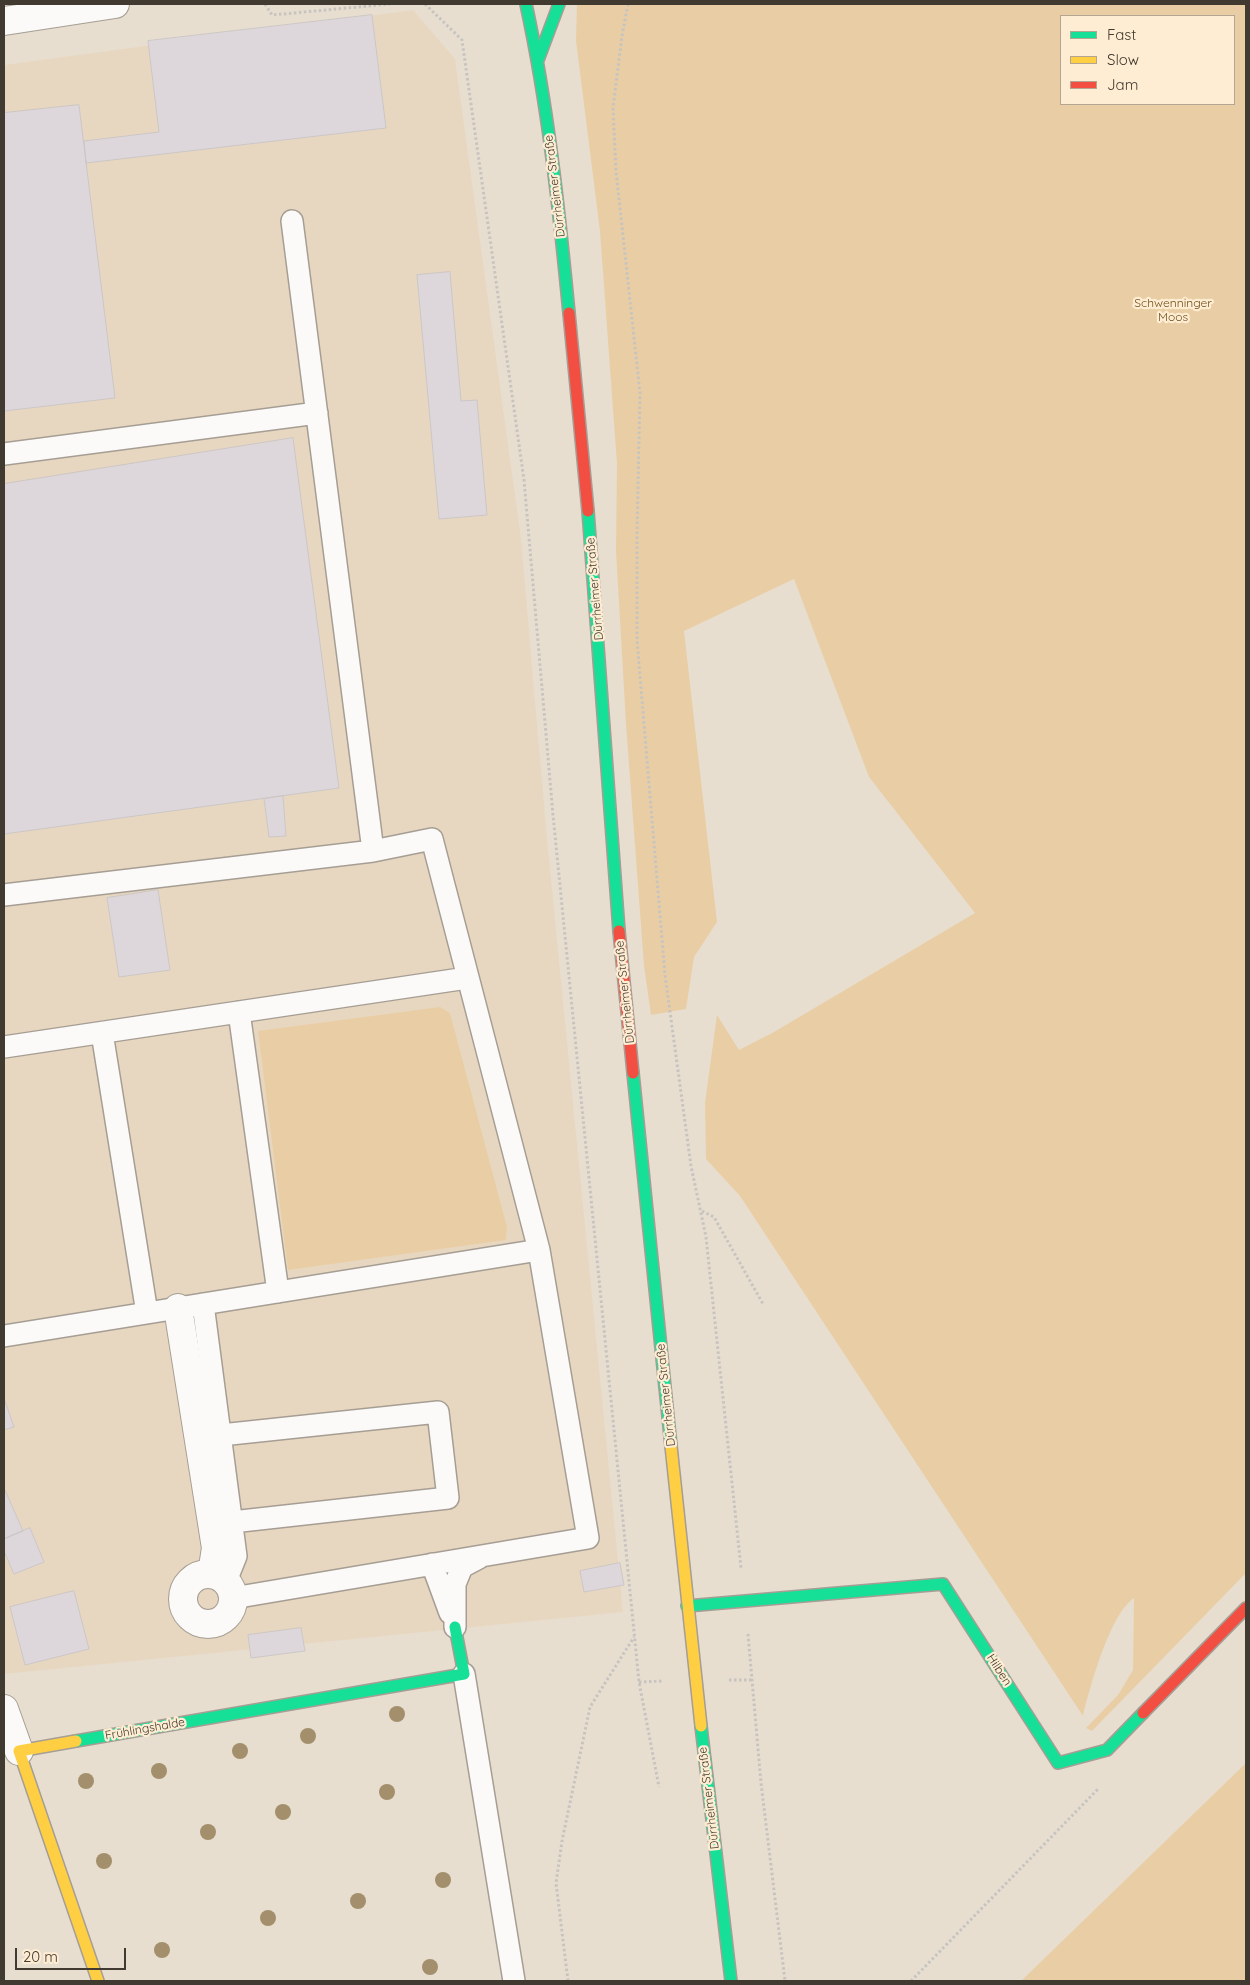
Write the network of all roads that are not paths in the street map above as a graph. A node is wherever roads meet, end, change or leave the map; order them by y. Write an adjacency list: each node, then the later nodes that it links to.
1 (115, 4): 4 (street)
2 (526, 4): 5 (main road, Dürrheimer Straße)
3 (558, 4): 5 (main road)
4 (4, 21)
5 (538, 60): 25 (main road, Dürrheimer Straße)
6 (292, 221): 7 (lane)
7 (317, 413): 8 (lane); 9 (lane)
8 (4, 454)
9 (373, 850): 10 (lane); 11 (lane)
10 (4, 895)
11 (467, 978): 12 (lane); 15 (lane)
12 (239, 1012): 13 (lane); 16 (lane)
13 (102, 1033): 14 (lane); 18 (lane)
14 (4, 1047)
15 (540, 1250): 16 (lane); 22 (lane)
16 (278, 1292): 17 (lane)
17 (190, 1306): 18 (lane); 20 (lane); 24 (street)
18 (147, 1313): 19 (lane)
19 (4, 1336)
20 (221, 1436): 21 (lane); 21 (lane)
21 (232, 1522): 24 (lane)
22 (484, 1556): 23 (lane); 27 (lane)
23 (432, 1564): 24 (lane); 27 (lane)
24 (227, 1577)
25 (688, 1606): 26 (main road, Hilben); 33 (main road, Dürrheimer Straße)
26 (1246, 1608)
27 (455, 1628): 28 (main road)
28 (464, 1674): 30 (main road, Frühlingshalde); 32 (lane)
29 (4, 1709): 30 (street)
30 (19, 1751): 31 (main road)
31 (98, 1981)
32 (514, 1981)
33 (731, 1981)

